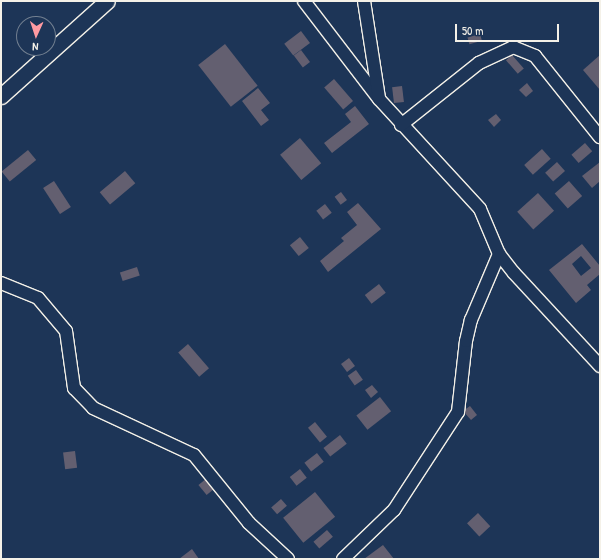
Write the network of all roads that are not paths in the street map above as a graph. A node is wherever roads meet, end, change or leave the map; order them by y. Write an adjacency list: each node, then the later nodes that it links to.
1 (107, 1): 4 (street)
2 (304, 1): 5 (street)
3 (364, 1): 5 (street)
4 (1, 96)
5 (379, 99): 6 (street)
6 (401, 125): 7 (street); 8 (street)
7 (600, 137)
8 (499, 254): 10 (street); 12 (street)
9 (1, 283): 11 (street)
10 (600, 366)
11 (288, 559)
12 (343, 559)

